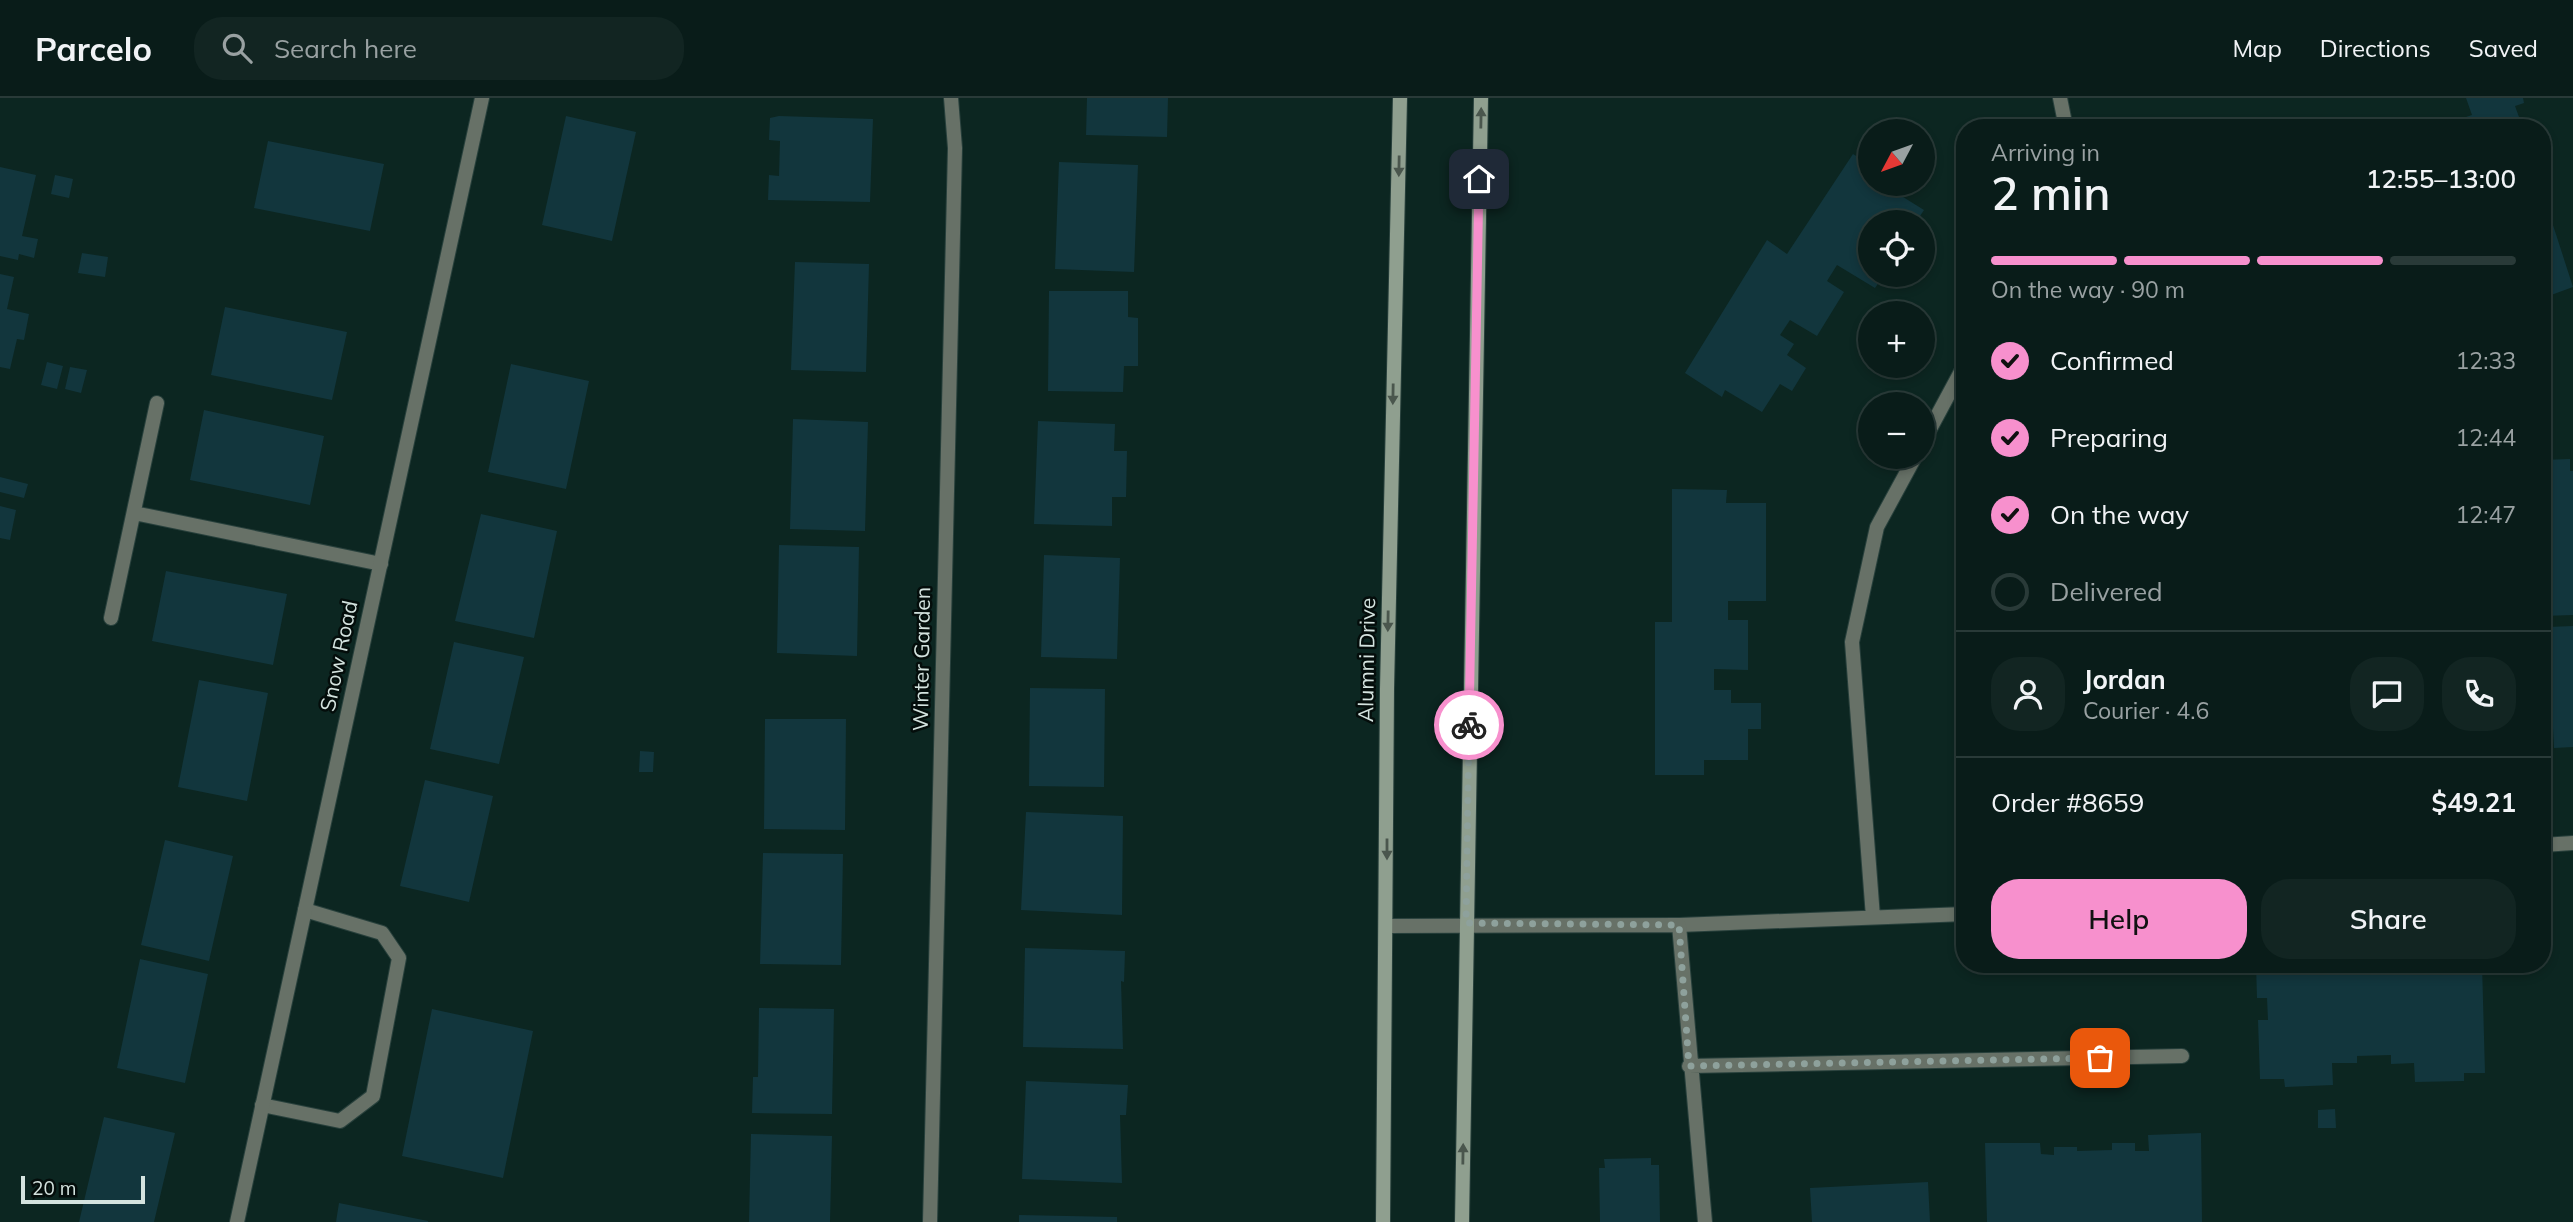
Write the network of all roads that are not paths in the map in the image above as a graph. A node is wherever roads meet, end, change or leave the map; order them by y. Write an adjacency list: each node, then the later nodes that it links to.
1 (482, 98): 12 (street, Snow Road)
2 (951, 98): 26 (street, Winter Garden)
3 (1400, 98): 21 (main road, Alumni Drive, one-way to 21)
4 (1481, 98): 19 (main road, one-way to 4)
5 (2060, 98): 6 (street)
6 (2064, 119)
7 (1956, 381): 9 (street)
8 (157, 403): 11 (street)
9 (1935, 420)
10 (1908, 469): 18 (street)
11 (134, 513): 12 (street); 13 (street)
12 (380, 564): 16 (street, Snow Road)
13 (111, 618)
14 (2573, 844): 15 (street)
15 (2551, 845)
16 (304, 911): 24 (street, Snow Road); 24 (street)
17 (1956, 914): 18 (street)
18 (1873, 917): 20 (street)
19 (1466, 923): 20 (street); 21 (street); 28 (main road, one-way to 19)
20 (1679, 925): 23 (street)
21 (1386, 926): 27 (main road, Alumni Drive)
22 (2182, 1056): 23 (street)
23 (1689, 1066): 29 (street)
24 (262, 1105): 25 (street, Snow Road)
25 (237, 1222)
26 (930, 1222)
27 (1383, 1222)
28 (1462, 1222)
29 (1705, 1222)

